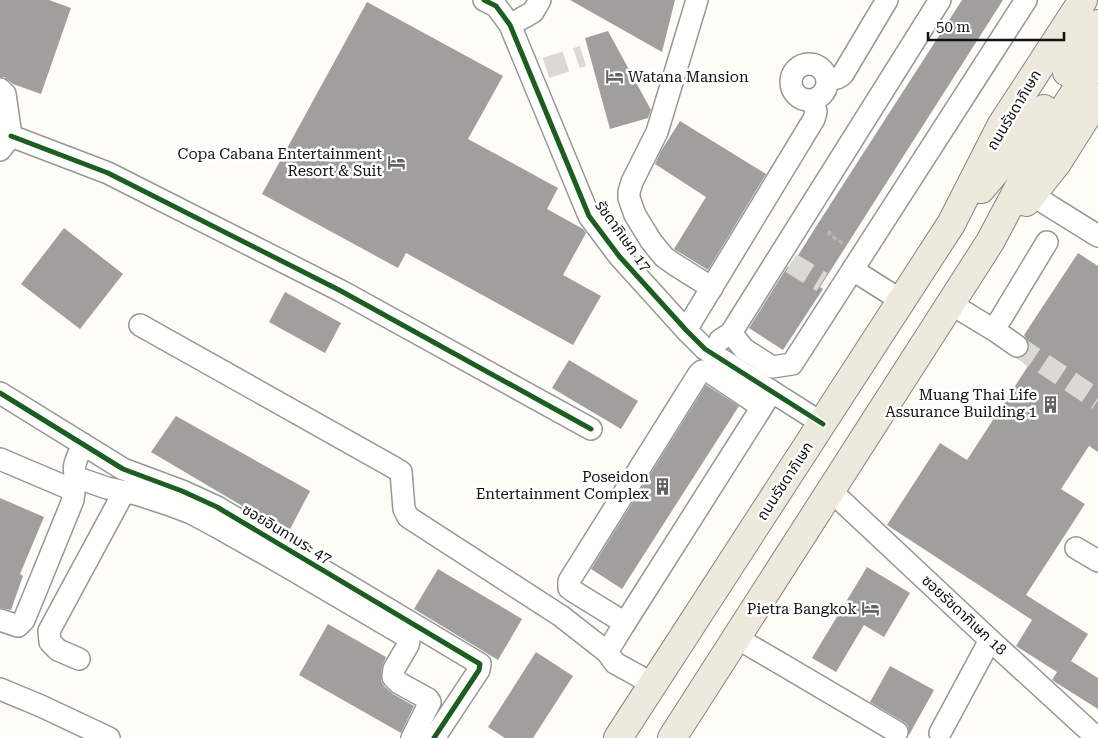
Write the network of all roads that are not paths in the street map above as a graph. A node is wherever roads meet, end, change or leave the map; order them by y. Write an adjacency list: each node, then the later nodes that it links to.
1 (484, 0): 9 (street, รัชดาภิเษก 17)
2 (540, 0): 9 (street)
3 (697, 0): 22 (street)
4 (887, 0): 11 (street)
5 (940, 0): 28 (street)
6 (1026, 0): 21 (street)
7 (1083, 0): 17 (main road, ถนนรัชดาภิเษก)
8 (1098, 24): 17 (main road, ถนนรัชดาภิเษก)
9 (510, 25): 26 (street, รัชดาภิเษก 17)
10 (1098, 57): 19 (main road)
11 (827, 78): 14 (street); 14 (street)
12 (0, 89): 15 (street)
13 (1098, 98): 16 (main road)
14 (813, 100): 22 (street)
15 (5, 143): 34 (street)
16 (1032, 195): 18 (street); 19 (main road)
17 (951, 224): 23 (main road, ถนนรัชดาภิเษก)
18 (1098, 236)
19 (990, 242): 24 (main road)
20 (1047, 242): 27 (street)
21 (853, 270): 23 (street); 28 (street)
22 (712, 288): 26 (street)
23 (902, 301): 33 (main road, ถนนรัชดาภิเษก)
24 (951, 304): 27 (street); 37 (main road)
25 (140, 325): 45 (street)
26 (686, 330): 30 (street, รัชดาภิเษก 17)
27 (994, 330): 29 (street)
28 (731, 333): 30 (street)
29 (1017, 346)
30 (705, 349): 32 (street, รัชดาภิเษก 17)
31 (0, 393): 35 (street, ซอยอินทามระ 47)
32 (766, 399): 33 (street, รัชดาภิเษก 17); 42 (street); 42 (street)
33 (823, 424): 47 (main road, ถนนรัชดาภิเษก)
34 (591, 429)
35 (83, 444): 38 (street); 51 (street, ซอยอินทามระ 47)
36 (0, 459): 41 (street)
37 (831, 491): 43 (main road); 44 (street, ซอยรัชดาภิเษก 18)
38 (124, 492): 46 (street); 53 (street)
39 (1076, 548): 40 (street)
40 (1098, 561)
41 (0, 620)
42 (625, 623): 45 (street)
43 (737, 638): 49 (street); 55 (main road)
44 (990, 640): 50 (street); 56 (street, ซอยรัชดาภิเษก 18)
45 (607, 652): 47 (street)
46 (79, 658)
47 (653, 684): 54 (main road, ถนนรัชดาภิเษก)
48 (0, 689): 52 (street)
49 (897, 732)
50 (940, 733)
51 (442, 734)
52 (109, 738)
53 (412, 738)
54 (618, 738)
55 (672, 738)
56 (1097, 738)

